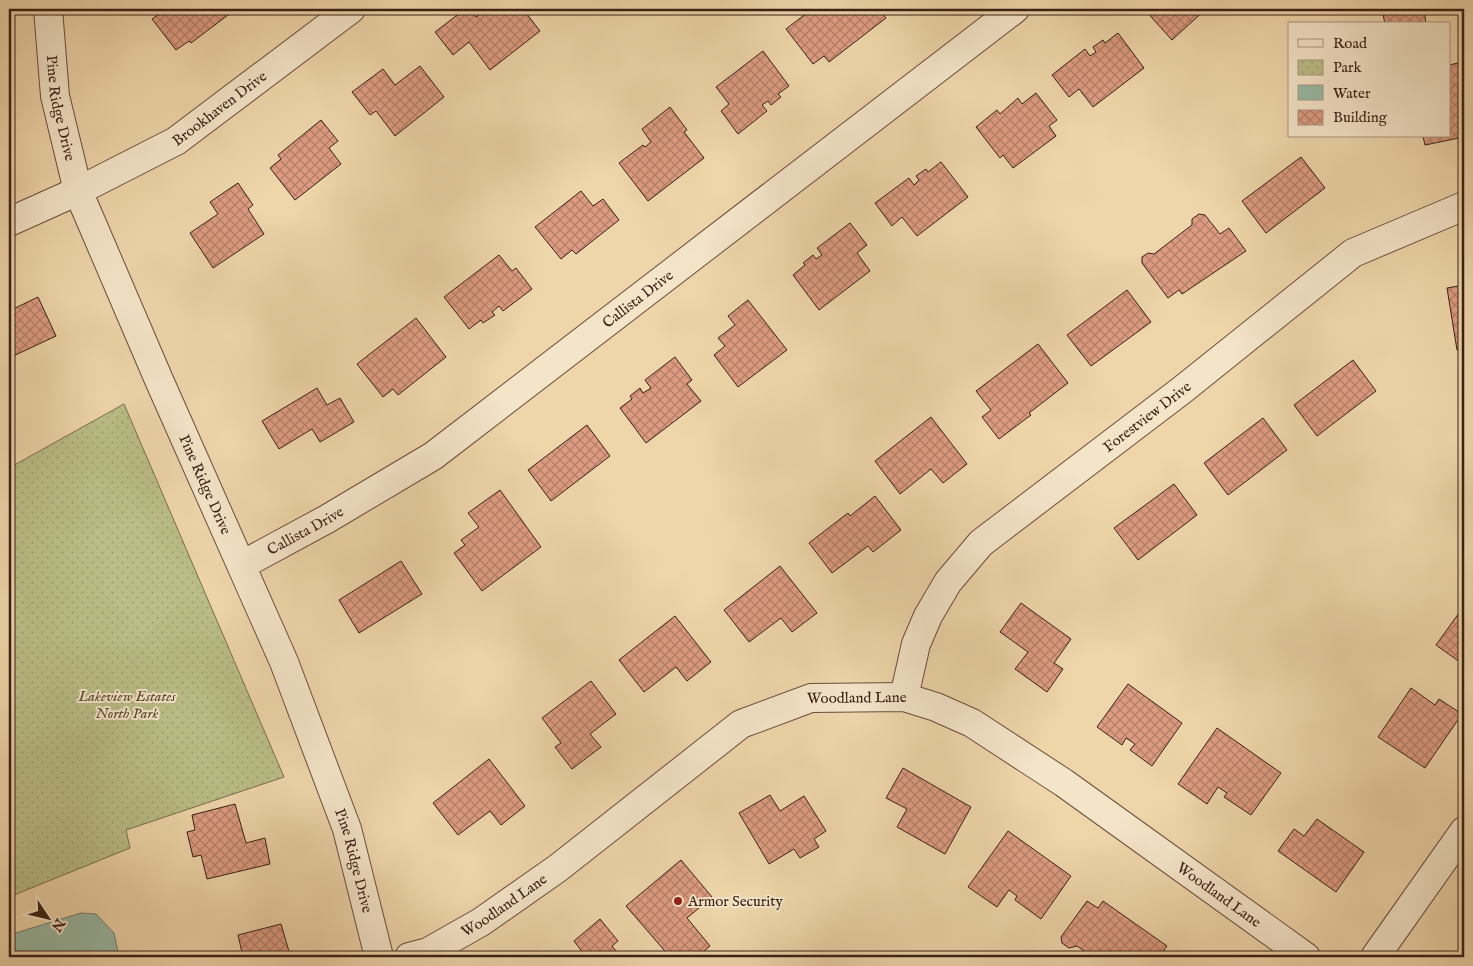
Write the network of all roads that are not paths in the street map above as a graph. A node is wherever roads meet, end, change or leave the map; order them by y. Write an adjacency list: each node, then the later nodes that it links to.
1 (48, 9): 4 (street, Pine Ridge Drive)
2 (352, 9): 4 (street, Brookhaven Drive)
3 (1015, 9): 7 (street, Callista Drive)
4 (78, 192): 6 (street, Brookhaven Drive); 7 (street, Pine Ridge Drive)
5 (1464, 206): 8 (street, Forestview Drive)
6 (9, 222)
7 (242, 565): 10 (street, Pine Ridge Drive)
8 (904, 697): 11 (street, Woodland Lane); 12 (street, Woodland Lane)
9 (1464, 831): 13 (street)
10 (379, 957)
11 (409, 957)
12 (1306, 957)
13 (1375, 957)

